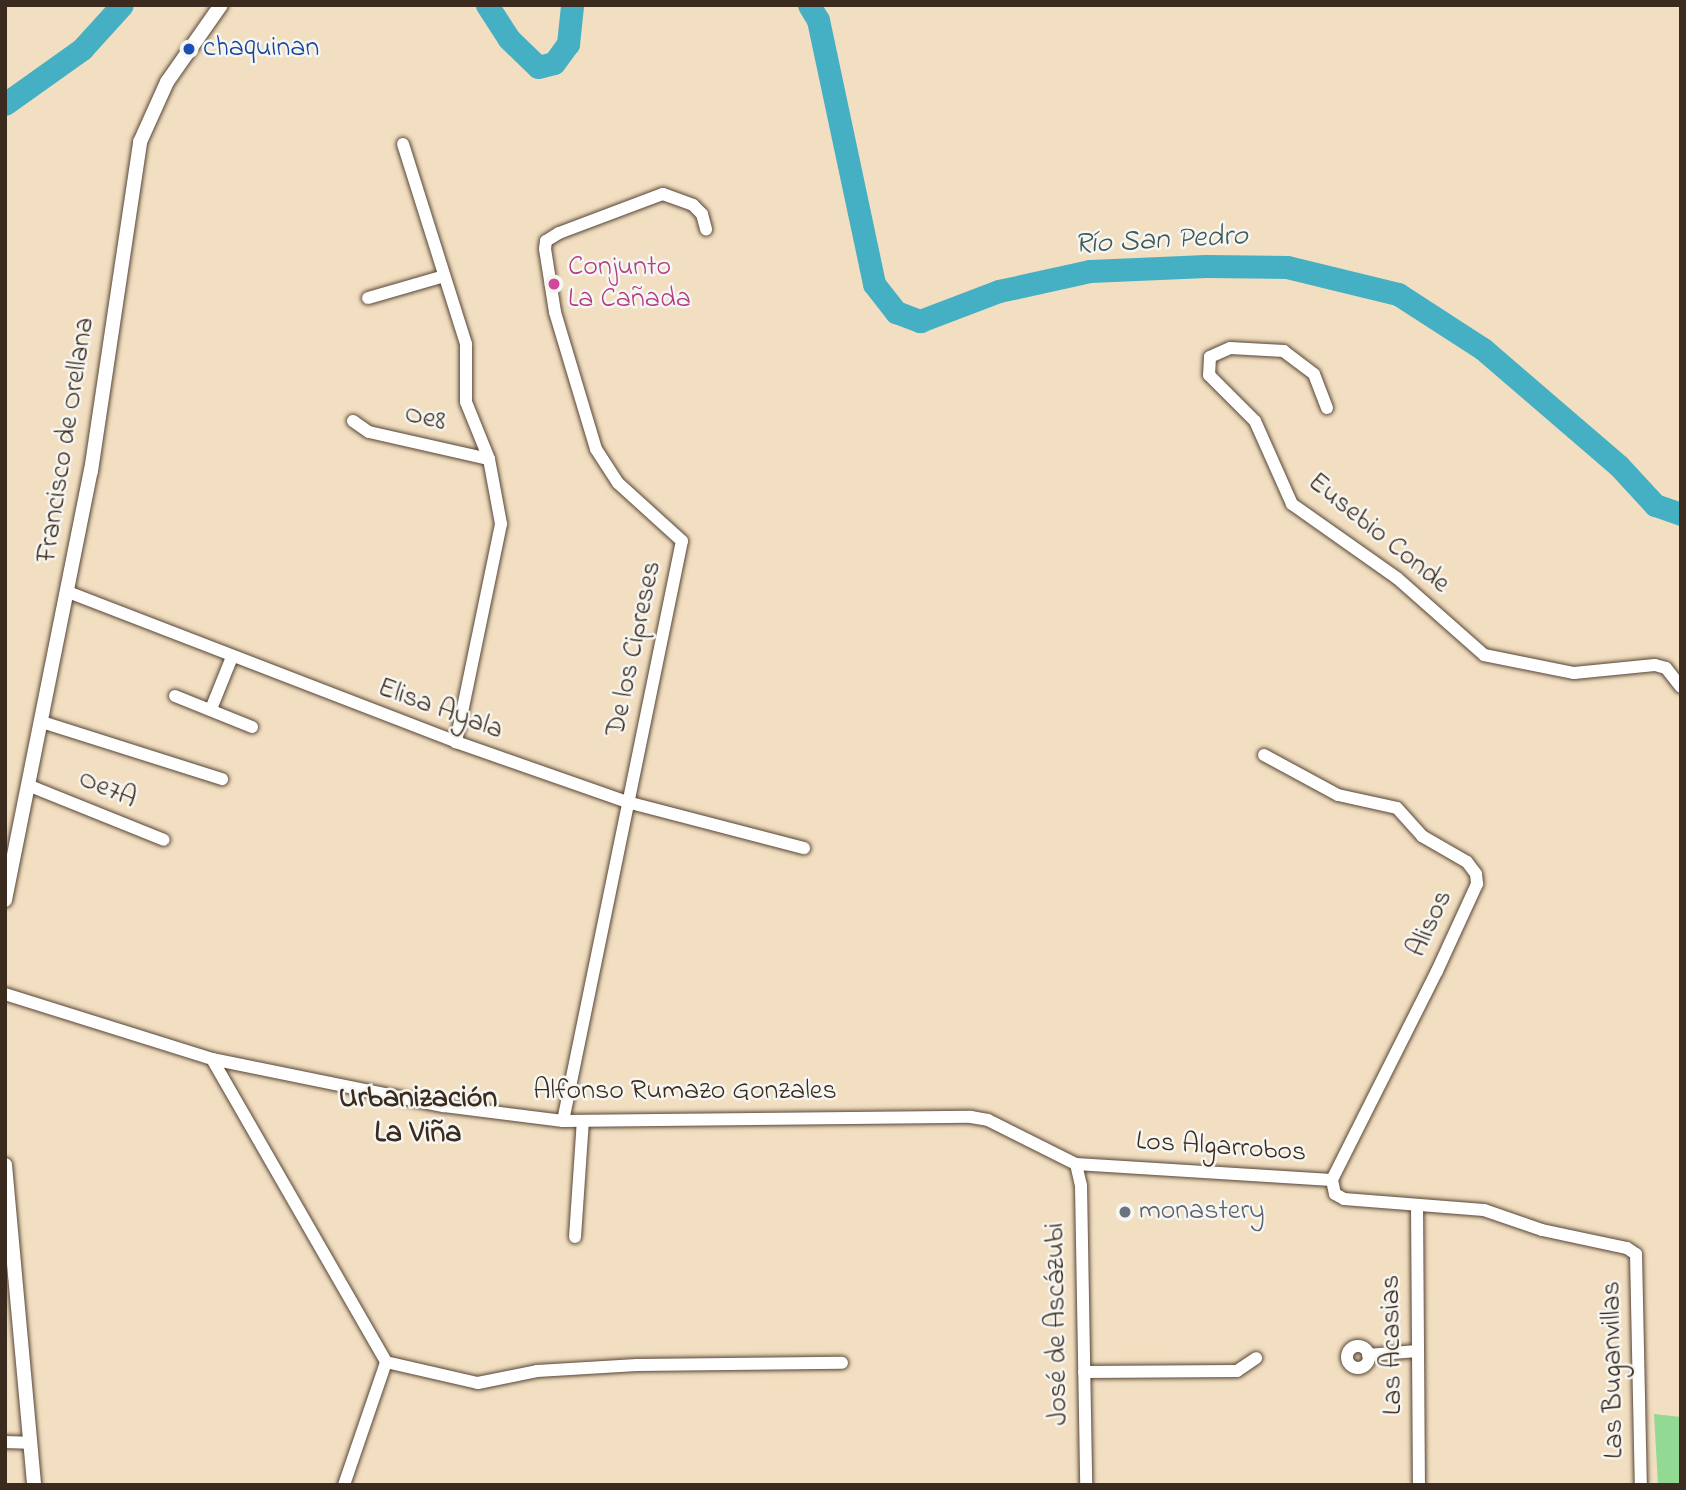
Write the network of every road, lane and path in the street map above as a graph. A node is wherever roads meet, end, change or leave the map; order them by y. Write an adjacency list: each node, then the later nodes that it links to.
1 (221, 5): 9 (street, Francisco de Orellana)
2 (403, 144): 4 (street)
3 (706, 229): 20 (street, De los Cipreses)
4 (444, 276): 5 (street); 8 (street)
5 (368, 298)
6 (1327, 408): 11 (street, Eusebio Conde)
7 (353, 421): 8 (street, Oe8)
8 (489, 459): 16 (street)
9 (68, 592): 10 (street, Elisa Ayala); 14 (street, Francisco de Orellana)
10 (232, 657): 13 (street); 16 (street, Elisa Ayala)
11 (1681, 687)
12 (175, 696): 13 (street)
13 (211, 709): 15 (street)
14 (42, 722): 18 (street); 19 (street, Francisco de Orellana)
15 (251, 727)
16 (456, 742): 20 (street, Elisa Ayala)
17 (1264, 755): 31 (street, Alisos)
18 (222, 779)
19 (30, 786): 21 (street, Oe7A); 22 (street, Francisco de Orellana)
20 (627, 802): 23 (street, Elisa Ayala); 27 (street, De los Cipreses)
21 (164, 840)
22 (9, 847): 24 (street, Francisco de Orellana)
23 (804, 848)
24 (5, 900)
25 (5, 994): 26 (street, Alfonso Rumazo Gonzales)
26 (212, 1059): 27 (street, Alfonso Rumazo Gonzales); 38 (street)
27 (563, 1121): 28 (street, Alfonso Rumazo Gonzales)
28 (583, 1121): 29 (street, Alfonso Rumazo Gonzales); 33 (street)
29 (1076, 1164): 31 (street, Los Algarrobos); 40 (street, José de Ascázubi)
30 (5, 1169): 42 (street)
31 (1332, 1180): 32 (street, Los Algarrobos)
32 (1417, 1206): 34 (street, Los Algarrobos); 35 (street, Las Acasias)
33 (575, 1237)
34 (1636, 1254): 47 (street, Las Buganvillas)
35 (1417, 1351): 36 (street); 46 (street, Las Acasias)
36 (1368, 1355)
37 (1256, 1358): 40 (street)
38 (386, 1362): 39 (street); 44 (street)
39 (842, 1363)
40 (1084, 1372): 45 (street, José de Ascázubi)
41 (5, 1442): 42 (street)
42 (28, 1443): 43 (street)
43 (34, 1485)
44 (344, 1485)
45 (1086, 1485)
46 (1419, 1485)
47 (1641, 1485)

